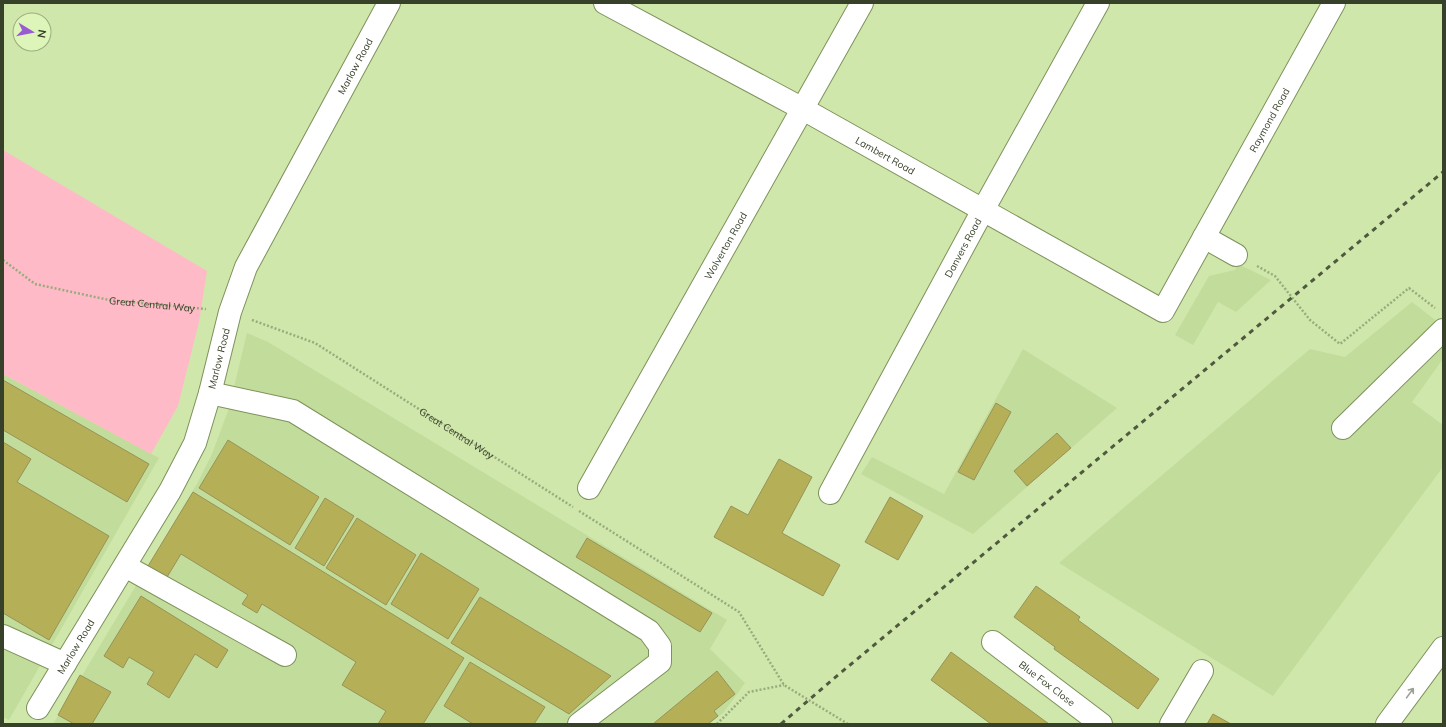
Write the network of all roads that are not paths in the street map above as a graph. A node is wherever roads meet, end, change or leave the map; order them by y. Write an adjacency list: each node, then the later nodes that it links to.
1 (389, 3): 13 (street, Marlow Road)
2 (605, 3): 6 (street, Lambert Road)
3 (862, 3): 7 (street, Wolverton Road)
4 (1098, 3): 8 (street, Danvers Road)
5 (1334, 3): 9 (street, Raymond Road)
6 (635, 10): 7 (street, Lambert Road)
7 (803, 109): 8 (street, Lambert Road); 15 (street, Wolverton Road)
8 (983, 210): 11 (street, Lambert Road); 16 (street, Danvers Road)
9 (1204, 237): 10 (street); 11 (street, Raymond Road)
10 (1236, 255)
11 (1163, 311)
12 (1440, 320): 14 (street)
13 (210, 393): 17 (street, Marlow Road); 25 (street)
14 (1343, 428)
15 (589, 488)
16 (830, 493)
17 (125, 566): 21 (street); 22 (street, Marlow Road)
18 (3, 636): 22 (street)
19 (993, 642): 26 (street, Blue Fox Close)
20 (1443, 648): 28 (street, one-way to 20)
21 (285, 654)
22 (65, 664): 24 (street, Marlow Road)
23 (1202, 671): 27 (street)
24 (38, 708)
25 (579, 724)
26 (1101, 724)
27 (1171, 724)
28 (1387, 724)

